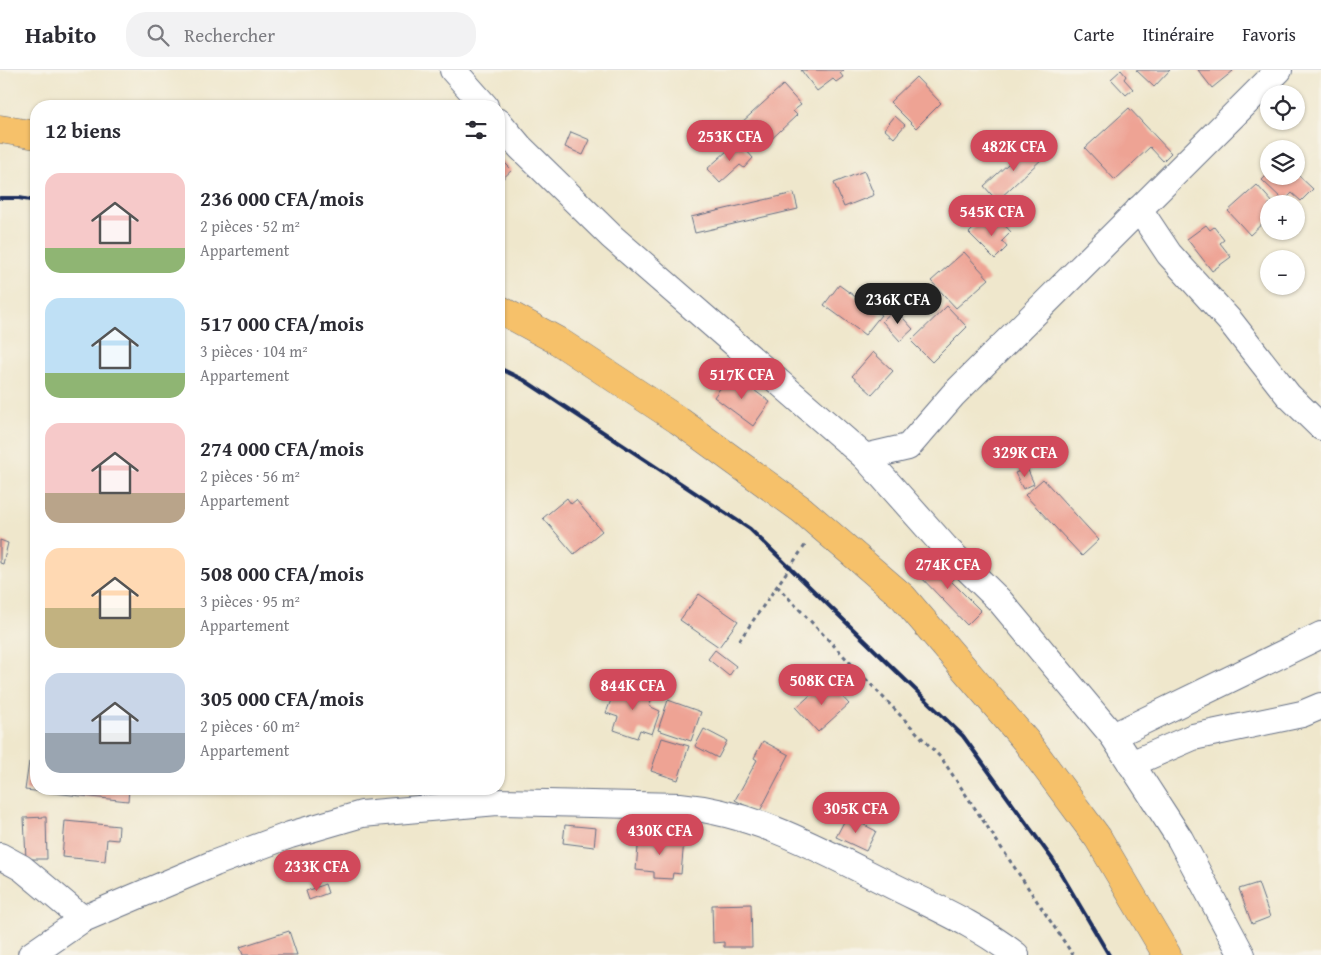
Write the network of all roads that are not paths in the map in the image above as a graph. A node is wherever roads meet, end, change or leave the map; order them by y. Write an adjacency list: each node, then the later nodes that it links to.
1 (453, 70): 3 (street)
2 (1279, 70): 7 (street)
3 (480, 100)
4 (505, 129): 10 (street)
5 (0, 130): 6 (main road)
6 (30, 134)
7 (1139, 209): 9 (street); 10 (street)
8 (505, 312): 19 (main road)
9 (1321, 426)
10 (865, 457): 13 (street)
11 (1321, 635): 13 (street)
12 (1321, 706): 14 (street)
13 (1113, 736): 14 (street)
14 (1131, 764): 20 (street)
15 (0, 856): 16 (street)
16 (82, 919): 17 (street); 18 (street)
17 (1007, 953)
18 (31, 955)
19 (1167, 955)
20 (1242, 955)

